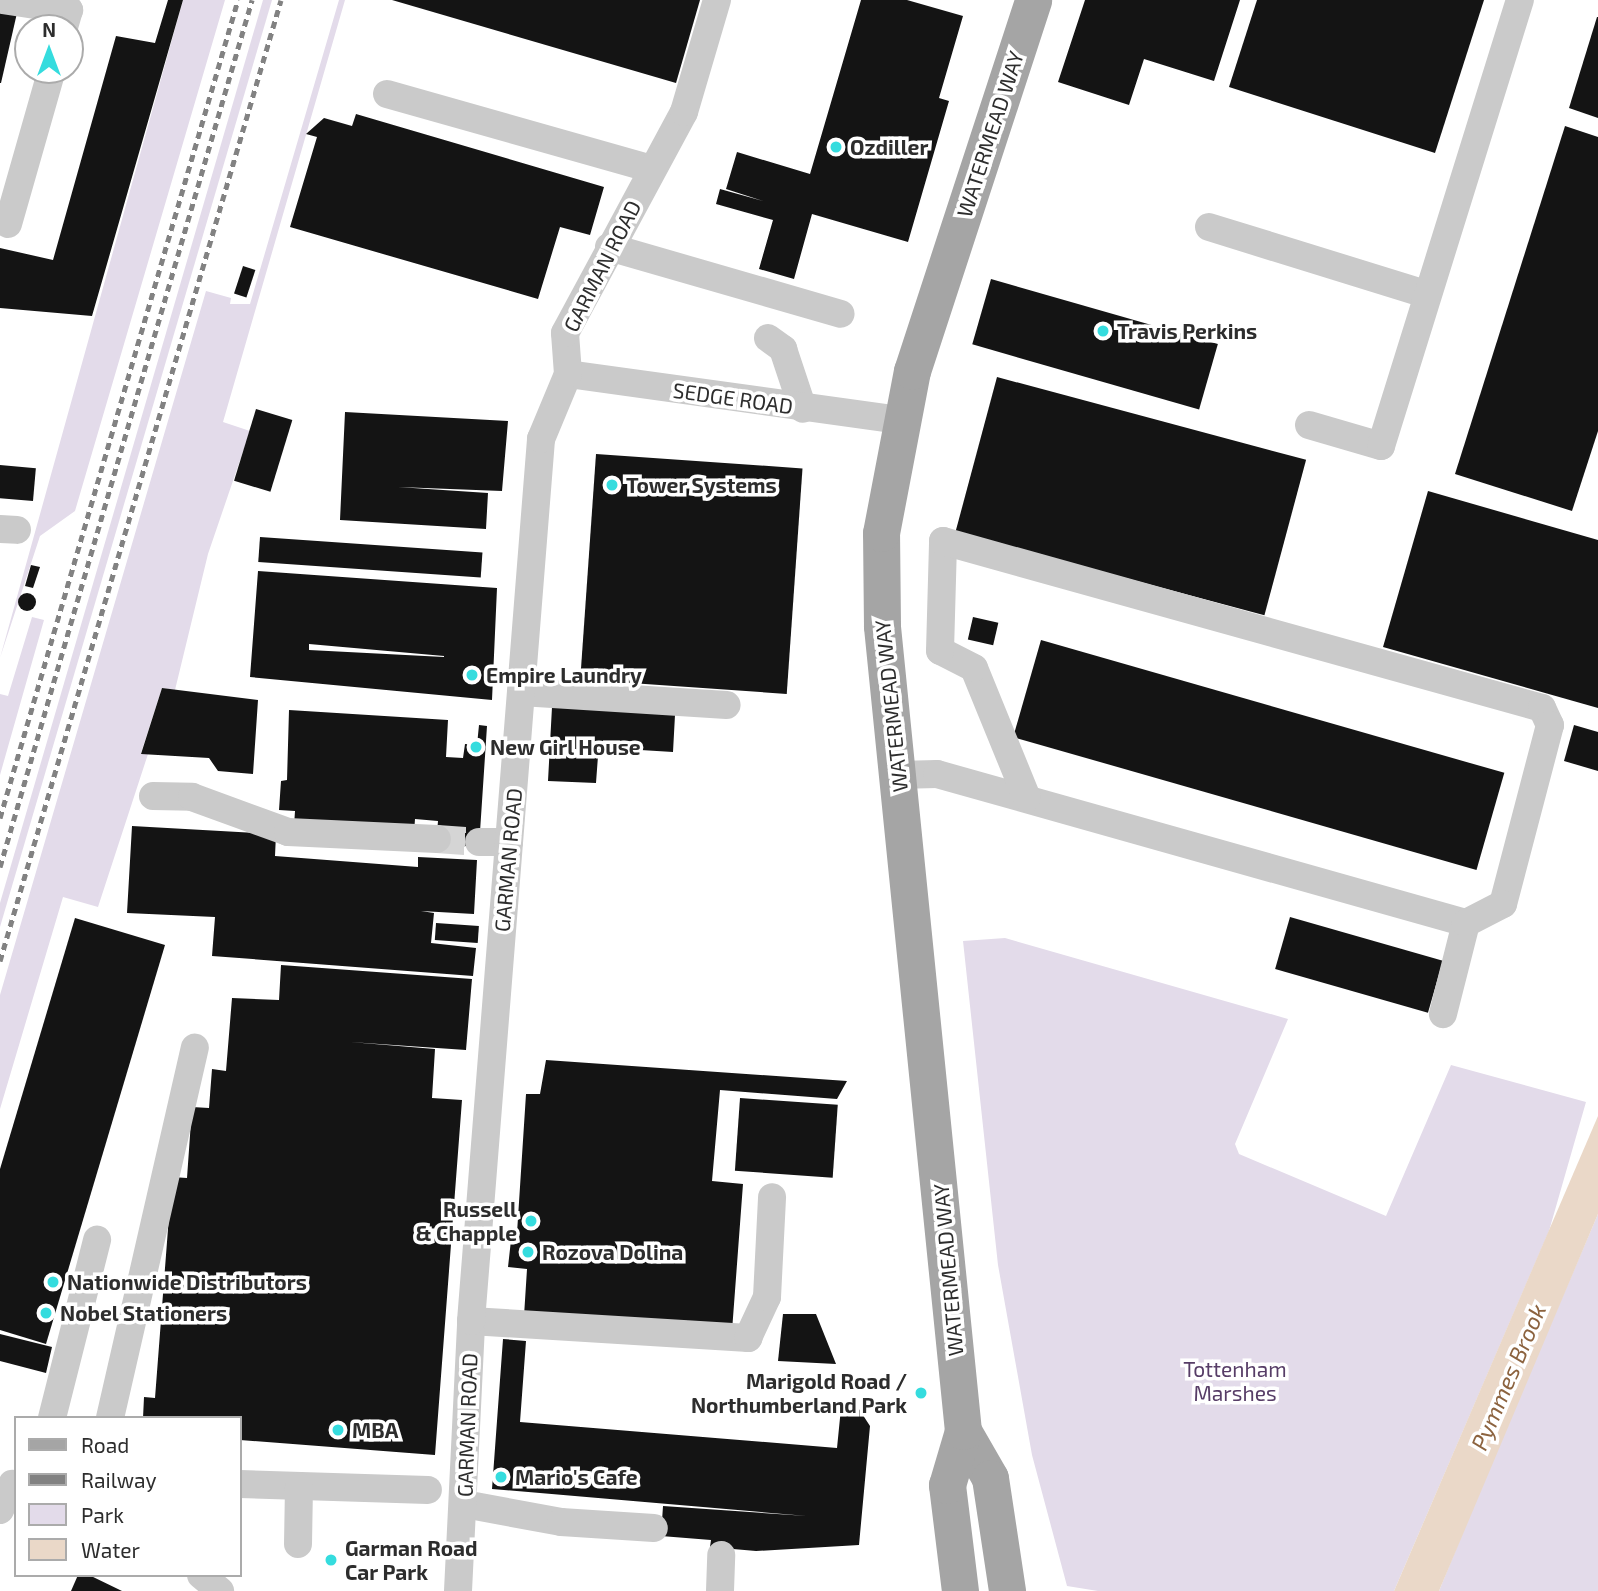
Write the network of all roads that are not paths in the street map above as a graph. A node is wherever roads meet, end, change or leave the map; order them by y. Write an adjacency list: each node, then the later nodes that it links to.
1 (2, 0): 5 (street)
2 (717, 0): 8 (street, GARMAN ROAD)
3 (1032, 0): 17 (main road, WATERMEAD WAY)
4 (1520, 0): 12 (street)
5 (68, 14)
6 (48, 84): 9 (street)
7 (387, 94): 8 (street)
8 (652, 169): 11 (street, GARMAN ROAD)
9 (8, 224)
10 (1209, 227): 12 (street)
11 (609, 247): 13 (street); 15 (street, GARMAN ROAD)
12 (1426, 293): 18 (street)
13 (841, 314)
14 (768, 338): 16 (street)
15 (568, 374): 16 (street, SEDGE ROAD); 19 (street, GARMAN ROAD)
16 (803, 408): 17 (street, SEDGE ROAD)
17 (899, 420): 21 (main road, WATERMEAD WAY)
18 (1309, 425)
19 (521, 692): 20 (street); 26 (street, GARMAN ROAD)
20 (727, 705)
21 (897, 775): 23 (street); 35 (main road, WATERMEAD WAY)
22 (153, 796): 24 (street)
23 (1027, 798): 27 (street); 27 (street)
24 (437, 839)
25 (479, 842): 26 (street)
26 (509, 842): 32 (street, GARMAN ROAD)
27 (1466, 923): 28 (street)
28 (1443, 1014)
29 (195, 1048): 34 (street)
30 (772, 1197): 32 (street)
31 (97, 1240): 33 (street)
32 (471, 1321): 40 (street, GARMAN ROAD)
33 (52, 1416)
34 (110, 1416)
35 (963, 1431): 49 (main road, WATERMEAD WAY); 50 (main road, WATERMEAD WAY)
36 (9, 1484): 41 (street)
37 (242, 1484): 38 (street, GARMAN ROAD)
38 (299, 1486): 39 (street, GARMAN ROAD); 43 (street)
39 (428, 1490)
40 (464, 1504): 42 (street); 47 (street, GARMAN ROAD)
41 (0, 1510)
42 (654, 1528)
43 (298, 1544)
44 (721, 1555): 48 (street)
45 (203, 1577): 46 (street)
46 (220, 1591)
47 (458, 1591)
48 (720, 1591)
49 (960, 1591)
50 (1007, 1591)

